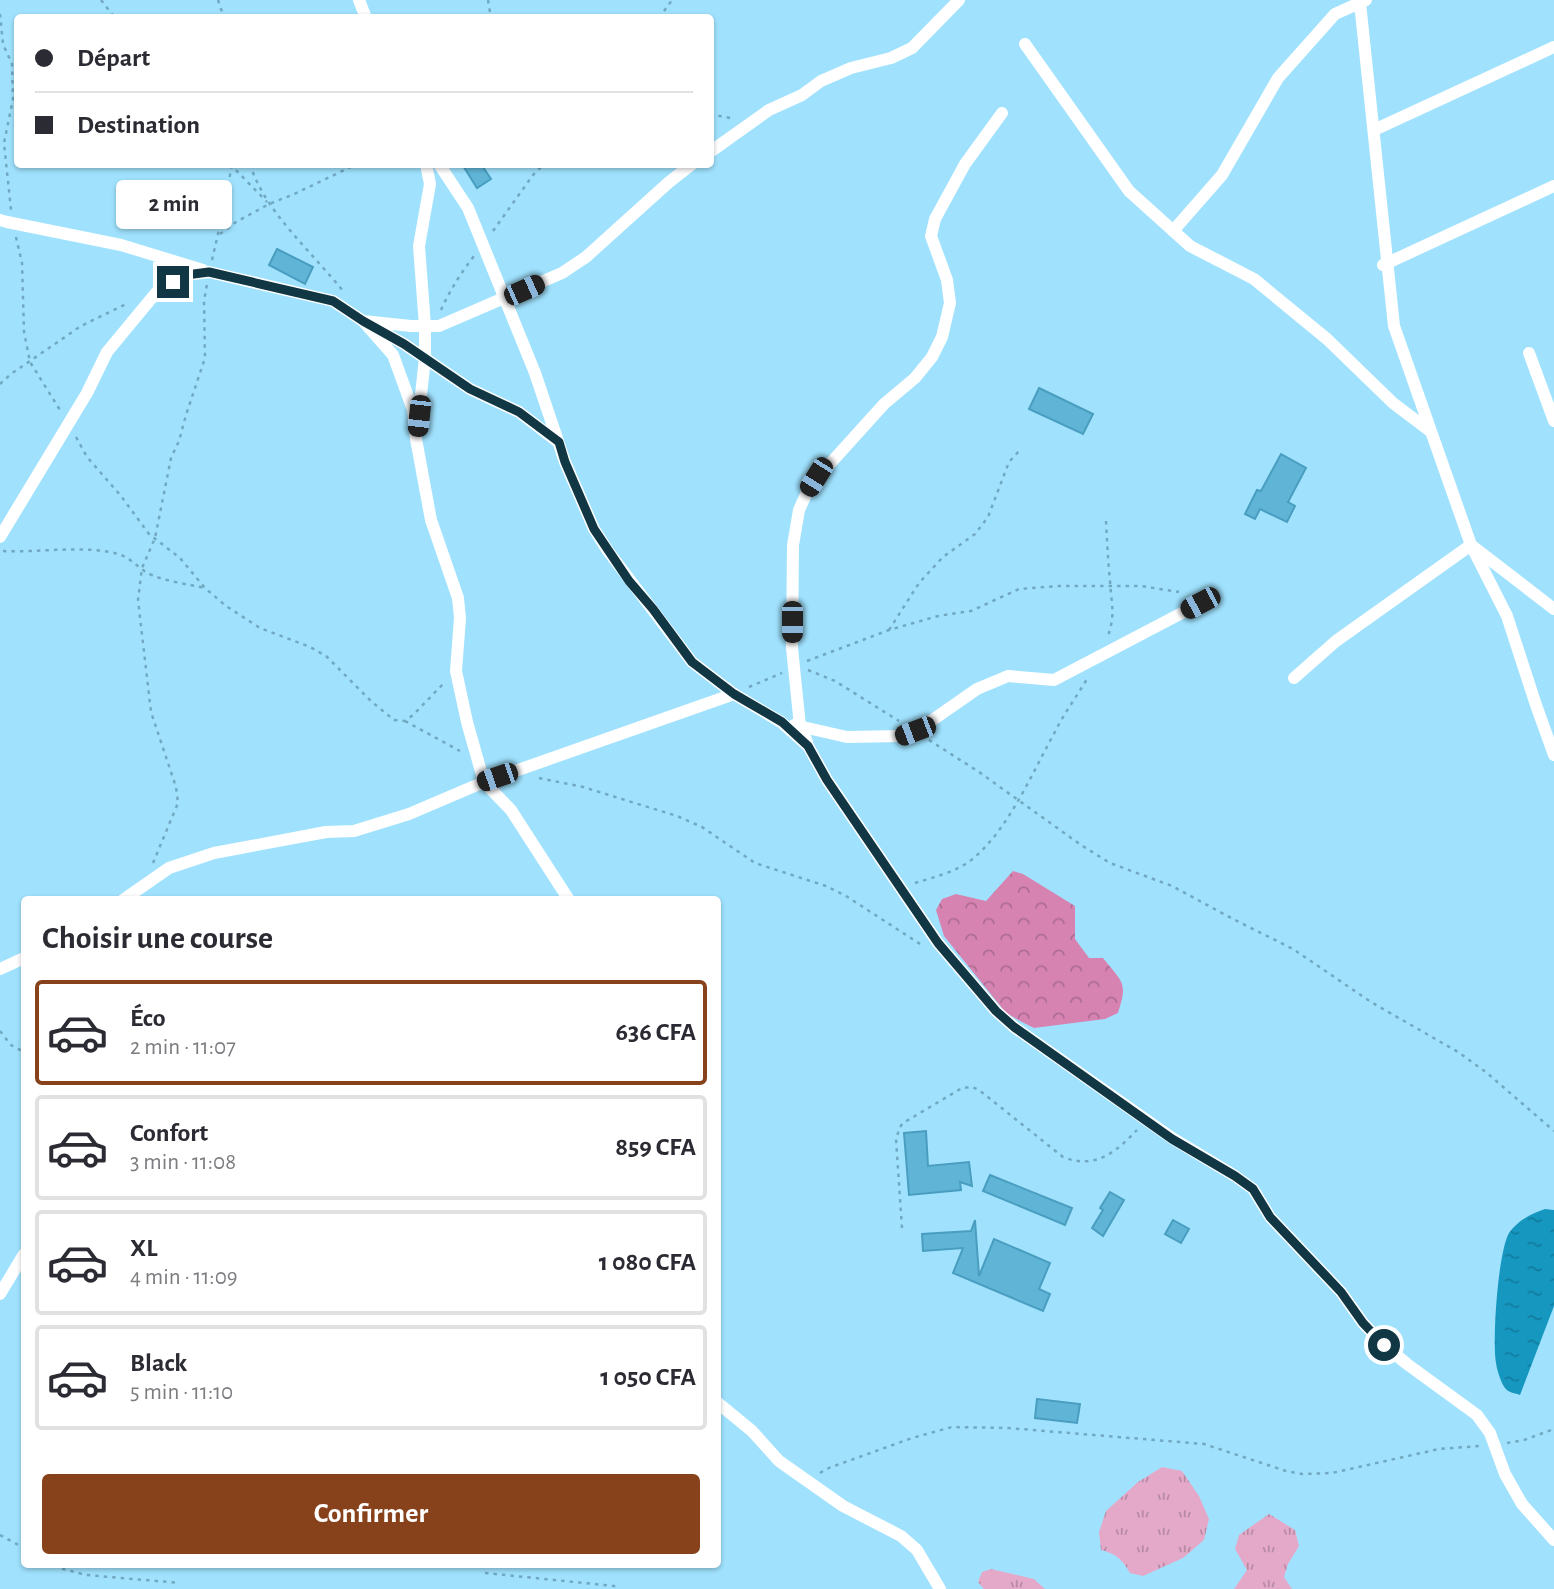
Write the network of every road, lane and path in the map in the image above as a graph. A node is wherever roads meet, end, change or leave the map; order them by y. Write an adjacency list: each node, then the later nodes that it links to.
1 (101, 0): 5 (path)
2 (958, 0): 10 (street)
3 (1363, 1): 11 (street); 23 (street)
4 (0, 14): 22 (path)
5 (112, 14)
6 (1025, 44): 23 (street)
7 (1554, 47): 11 (street)
8 (1002, 113): 55 (street)
9 (714, 114): 10 (path)
10 (751, 123): 12 (street)
11 (1374, 130): 25 (street)
12 (714, 149)
13 (231, 168): 24 (path)
14 (233, 168): 21 (path)
15 (251, 168): 21 (path)
16 (349, 168): 21 (path)
17 (427, 168): 31 (street)
18 (442, 168): 27 (street)
19 (687, 168): 27 (street)
20 (1554, 186): 25 (street)
21 (269, 204): 24 (path); 29 (path)
22 (6, 221): 26 (street); 34 (path)
23 (1172, 231): 38 (street)
24 (218, 235): 26 (path)
25 (1383, 265): 38 (street)
26 (209, 272): 30 (street); 37 (street); 44 (path)
27 (505, 298): 31 (street); 40 (street)
28 (137, 299): 34 (path)
29 (349, 300)
30 (363, 321): 31 (street); 33 (street); 39 (street)
31 (425, 326): 33 (street)
32 (1529, 353): 36 (street)
33 (425, 358): 39 (street); 40 (street)
34 (30, 362): 35 (path); 37 (path)
35 (0, 384)
36 (1553, 415)
37 (69, 424): 43 (street); 44 (path)
38 (1431, 432): 45 (street)
39 (416, 439): 56 (street)
40 (559, 442): 59 (street)
41 (1020, 450): 53 (path)
42 (1106, 521): 48 (path)
43 (0, 537)
44 (155, 538): 47 (path); 49 (path)
45 (1471, 545): 52 (street); 58 (street); 65 (street)
46 (0, 551): 47 (path)
47 (142, 568): 49 (path); 70 (path)
48 (1110, 586): 50 (path); 53 (path); 54 (path)
49 (205, 588): 60 (path)
50 (1179, 592)
51 (1200, 603): 54 (street)
52 (1554, 609)
53 (889, 630): 55 (path)
54 (1103, 654): 63 (street)
55 (794, 667): 59 (path); 62 (street); 63 (path)
56 (456, 671): 60 (path); 66 (street)
57 (1090, 675): 69 (path)
58 (1294, 678)
59 (734, 694): 61 (street); 68 (street)
60 (405, 721): 66 (path)
61 (782, 722): 62 (street); 64 (street)
62 (800, 726): 63 (street); 64 (street)
63 (915, 731): 69 (path)
64 (808, 746): 71 (street)
65 (1554, 755)
66 (478, 761): 68 (street)
67 (534, 777): 75 (path)
68 (484, 782): 70 (street); 74 (street)
69 (1018, 801): 71 (path); 81 (path)
70 (144, 884): 72 (street); 73 (street)
71 (901, 889): 80 (street)
72 (128, 896)
73 (146, 896)
74 (566, 896)
75 (920, 943)
76 (21, 959): 77 (street)
77 (0, 969)
78 (0, 1031): 79 (path)
79 (21, 1050)
80 (1144, 1118): 82 (path); 87 (street)
81 (1554, 1131)
82 (902, 1228)
83 (21, 1259): 84 (street)
84 (0, 1294)
85 (721, 1405): 88 (street)
86 (1554, 1429): 87 (path)
87 (1494, 1446): 88 (path); 90 (street)
88 (806, 1481): 96 (street)
89 (0, 1535): 91 (path)
90 (1554, 1540)
91 (21, 1546)
92 (61, 1568): 94 (path)
93 (485, 1573): 95 (path)
94 (180, 1583)
95 (618, 1589)
96 (940, 1589)

